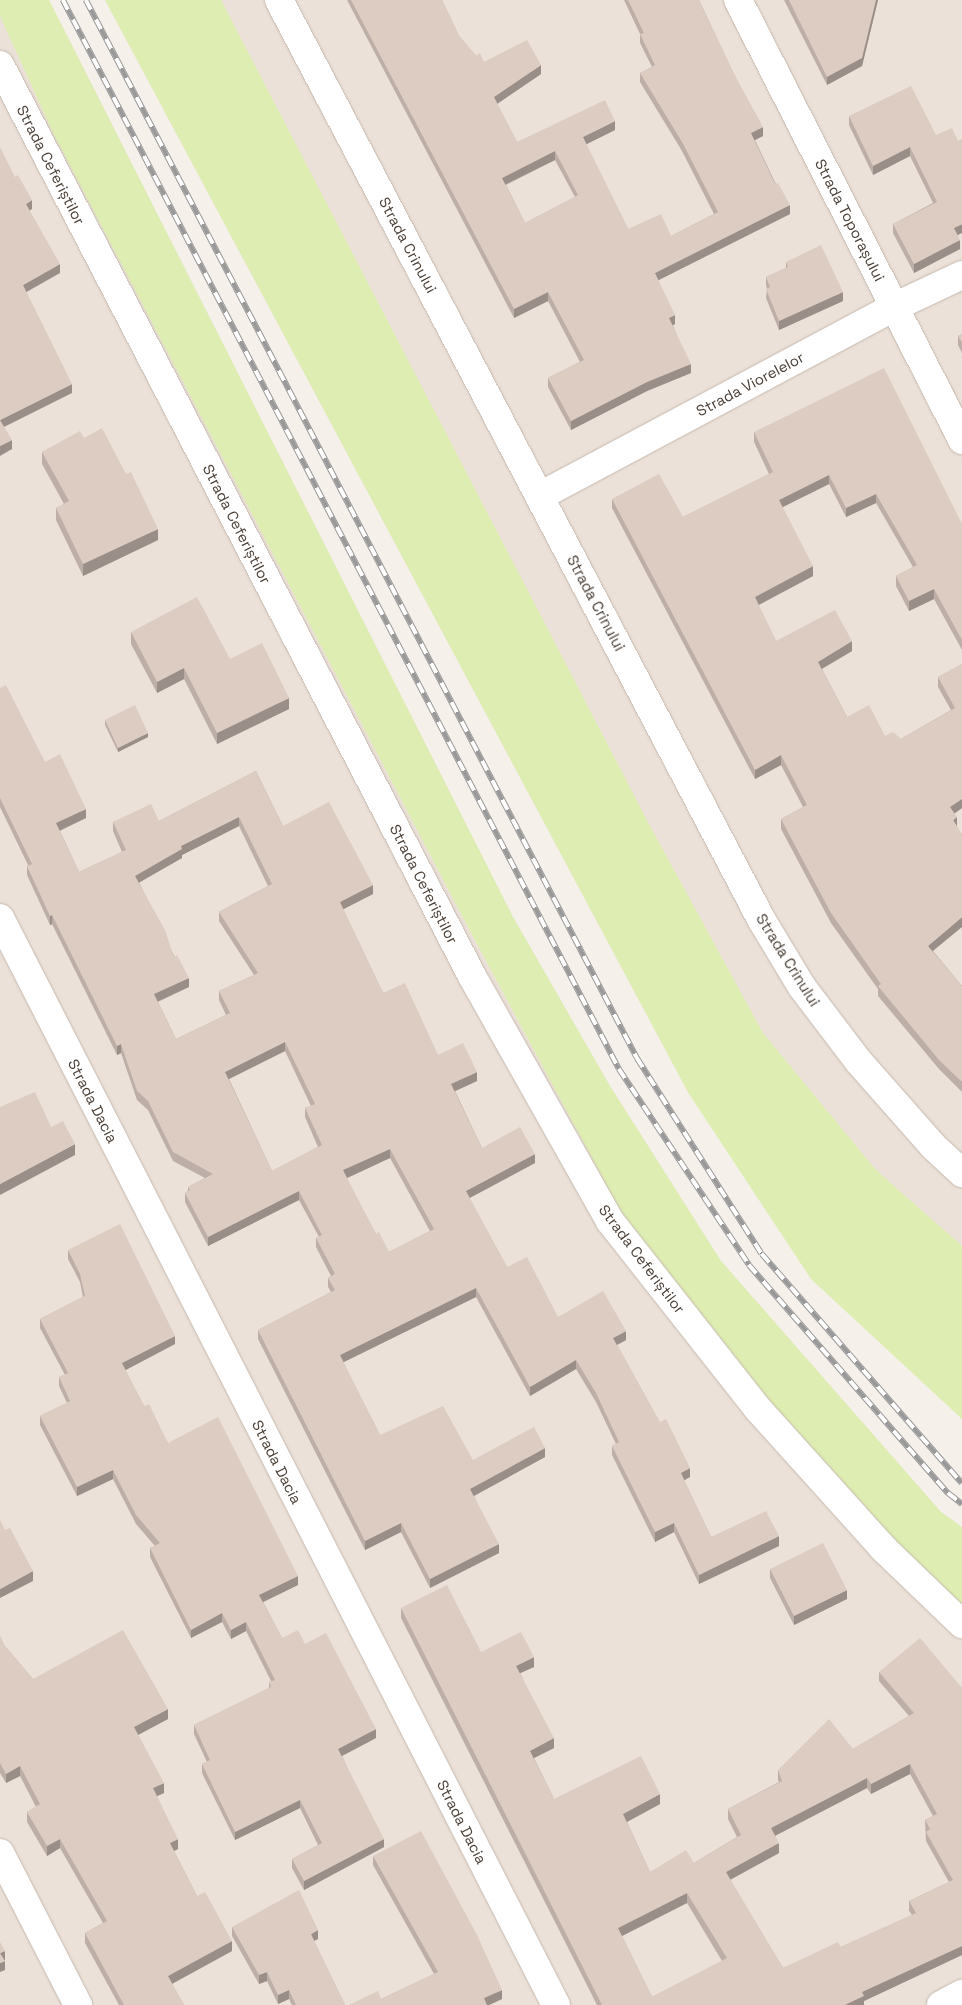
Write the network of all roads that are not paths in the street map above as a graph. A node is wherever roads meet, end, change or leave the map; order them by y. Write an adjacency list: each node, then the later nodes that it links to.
1 (279, 0): 7 (street, Strada Crinului)
2 (738, 0): 5 (street, Strada Toporașului)
3 (0, 65): 10 (street, Strada Ceferiștilor)
4 (962, 275): 5 (street, Strada Viorelelor)
5 (894, 307): 6 (street, Strada Toporașului); 7 (street, Strada Viorelelor)
6 (962, 440)
7 (540, 496): 9 (street, Strada Crinului)
8 (0, 918): 14 (street, Strada Dacia)
9 (962, 1173)
10 (962, 1624)
11 (0, 1853): 13 (street)
12 (962, 1994): 15 (street)
13 (78, 2005)
14 (556, 2005)
15 (941, 2005)

